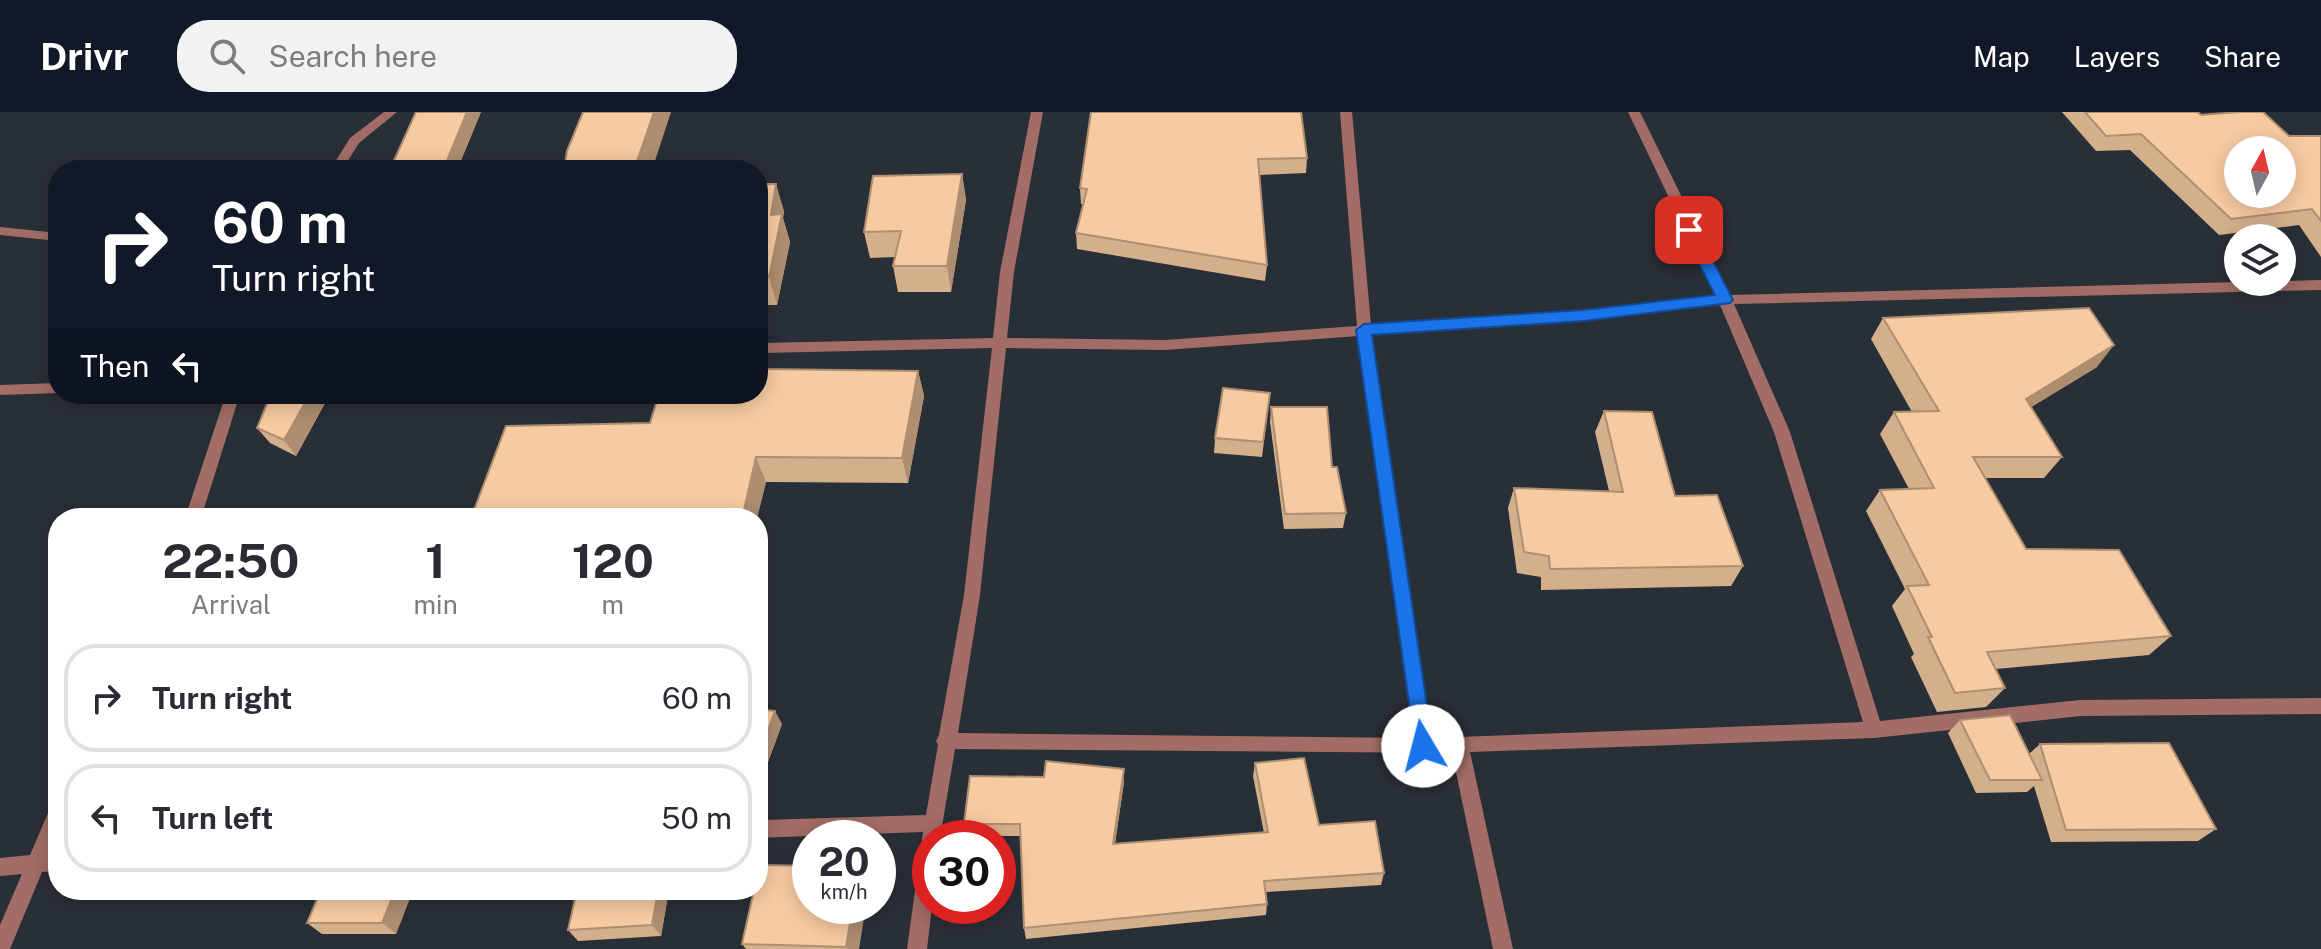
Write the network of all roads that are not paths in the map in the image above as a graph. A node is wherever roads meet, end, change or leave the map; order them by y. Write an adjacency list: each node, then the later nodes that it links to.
1 (391, 112): 5 (street)
2 (1037, 112): 11 (street)
3 (1346, 112): 10 (street)
4 (1634, 112): 9 (street)
5 (342, 160)
6 (0, 231): 7 (street)
7 (48, 236)
8 (2321, 285): 9 (street)
9 (1725, 300): 10 (street); 18 (street)
10 (1364, 330): 11 (street); 21 (street)
11 (1000, 343): 12 (street); 19 (street)
12 (768, 348)
13 (48, 388): 14 (street)
14 (0, 390)
15 (230, 404): 16 (street)
16 (196, 508)
17 (2321, 706): 18 (street)
18 (1874, 730): 20 (street)
19 (945, 741): 21 (street); 22 (street)
20 (1459, 743): 21 (street); 32 (street)
21 (1423, 746)
22 (934, 820)
23 (768, 829): 24 (street)
24 (912, 831)
25 (48, 833): 27 (street)
26 (48, 863): 27 (street)
27 (33, 864): 28 (street); 30 (street)
28 (0, 867)
29 (920, 924): 31 (street)
30 (0, 949)
31 (917, 949)
32 (1503, 949)

